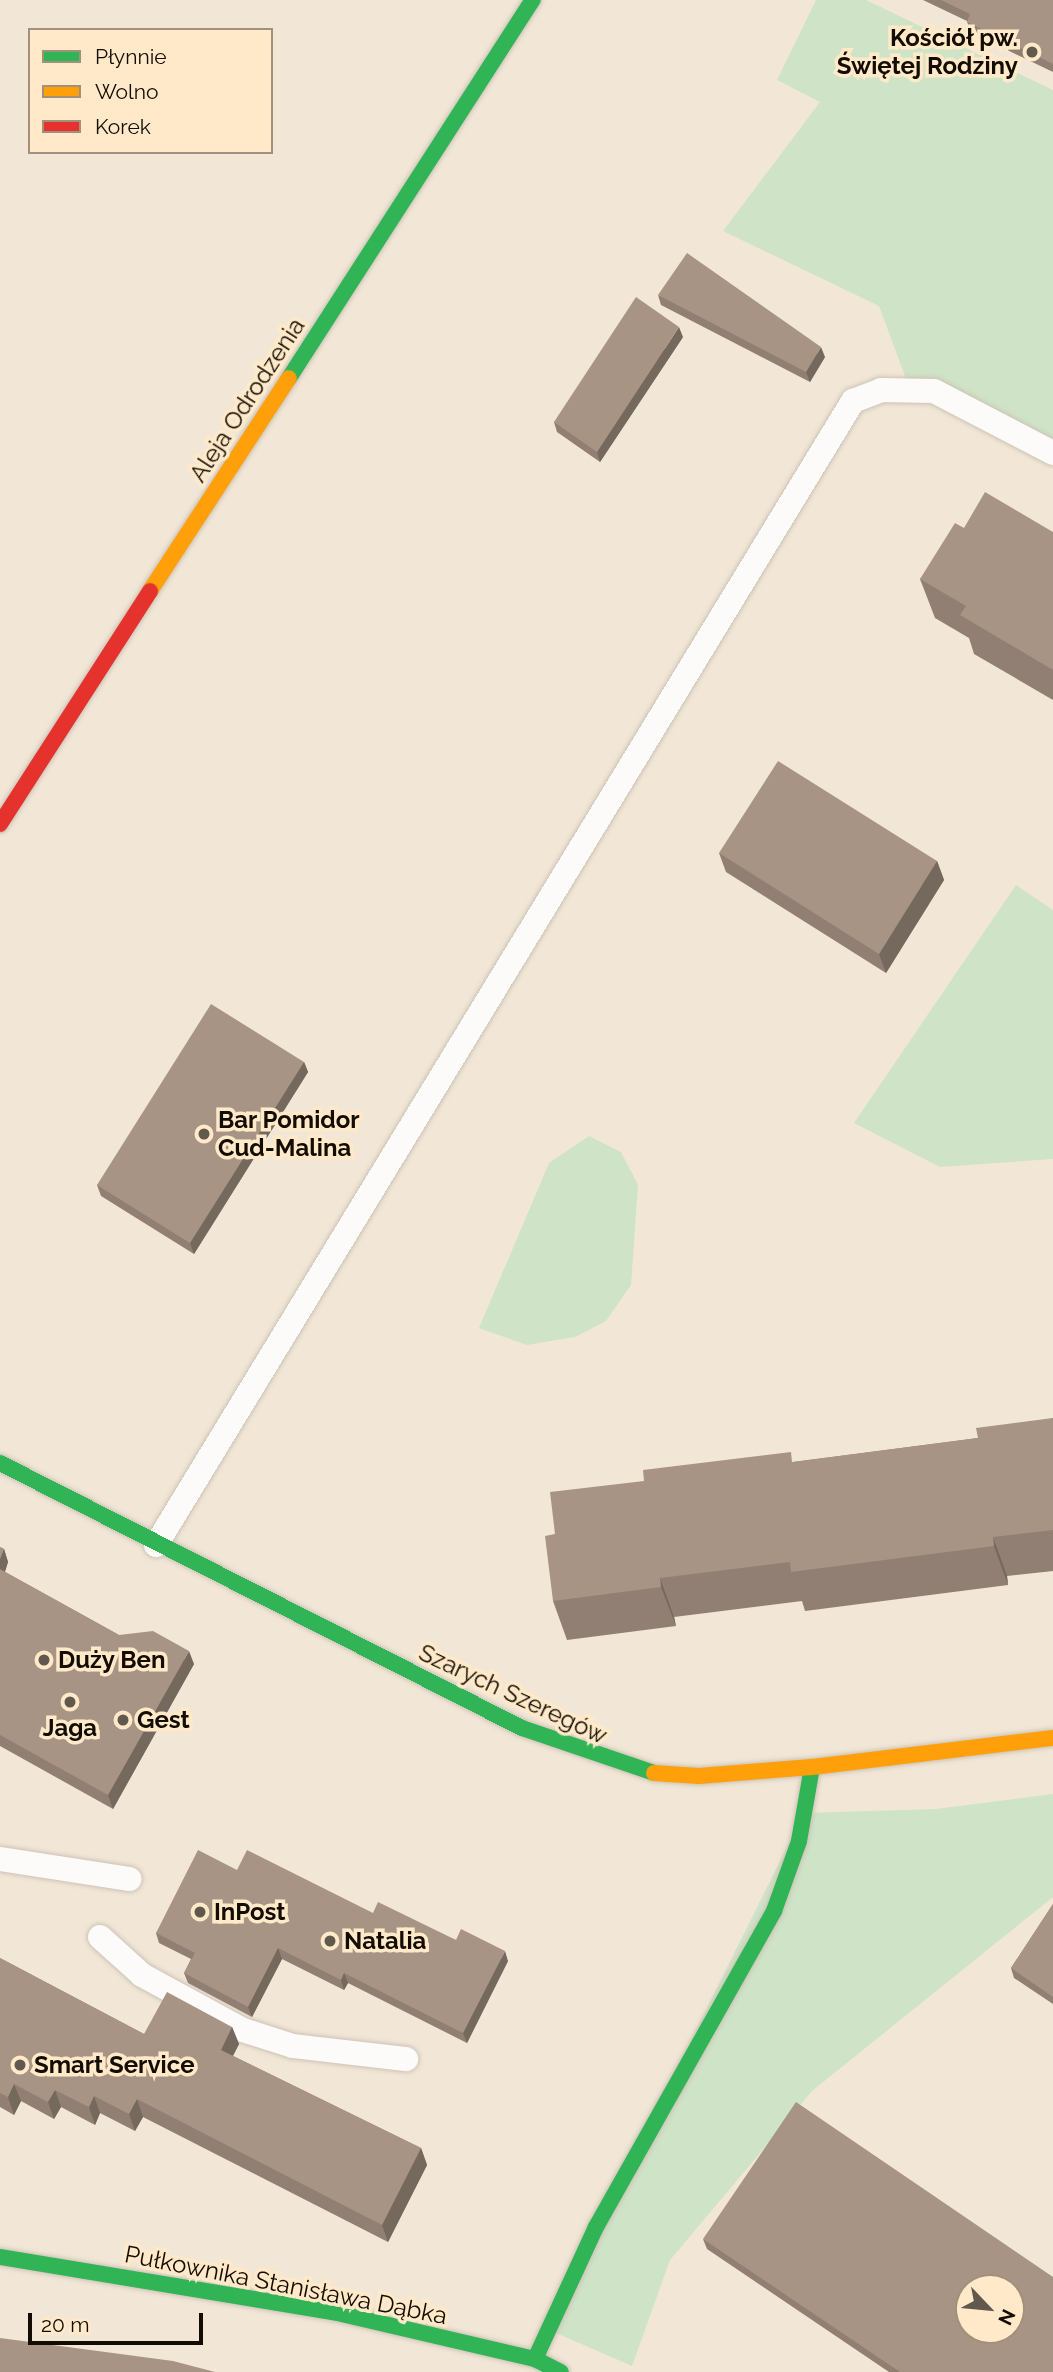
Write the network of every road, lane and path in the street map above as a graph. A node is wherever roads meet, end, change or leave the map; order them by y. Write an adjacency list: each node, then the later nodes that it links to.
1 (533, 0): 3 (street, Aleja Odrodzenia)
2 (1053, 453): 5 (lane)
3 (0, 824)
4 (0, 1463): 5 (street, Szarych Szeregów)
5 (156, 1545): 7 (street, Szarych Szeregów)
6 (1053, 1738): 7 (street, Szarych Szeregów)
7 (812, 1767): 13 (street)
8 (0, 1859): 9 (lane)
9 (129, 1879)
10 (100, 1937): 11 (lane)
11 (406, 2059)
12 (0, 2256): 13 (street, Pułkownika Stanisława Dąbka)
13 (535, 2359): 14 (street, Pułkownika Stanisława Dąbka)
14 (561, 2372)

